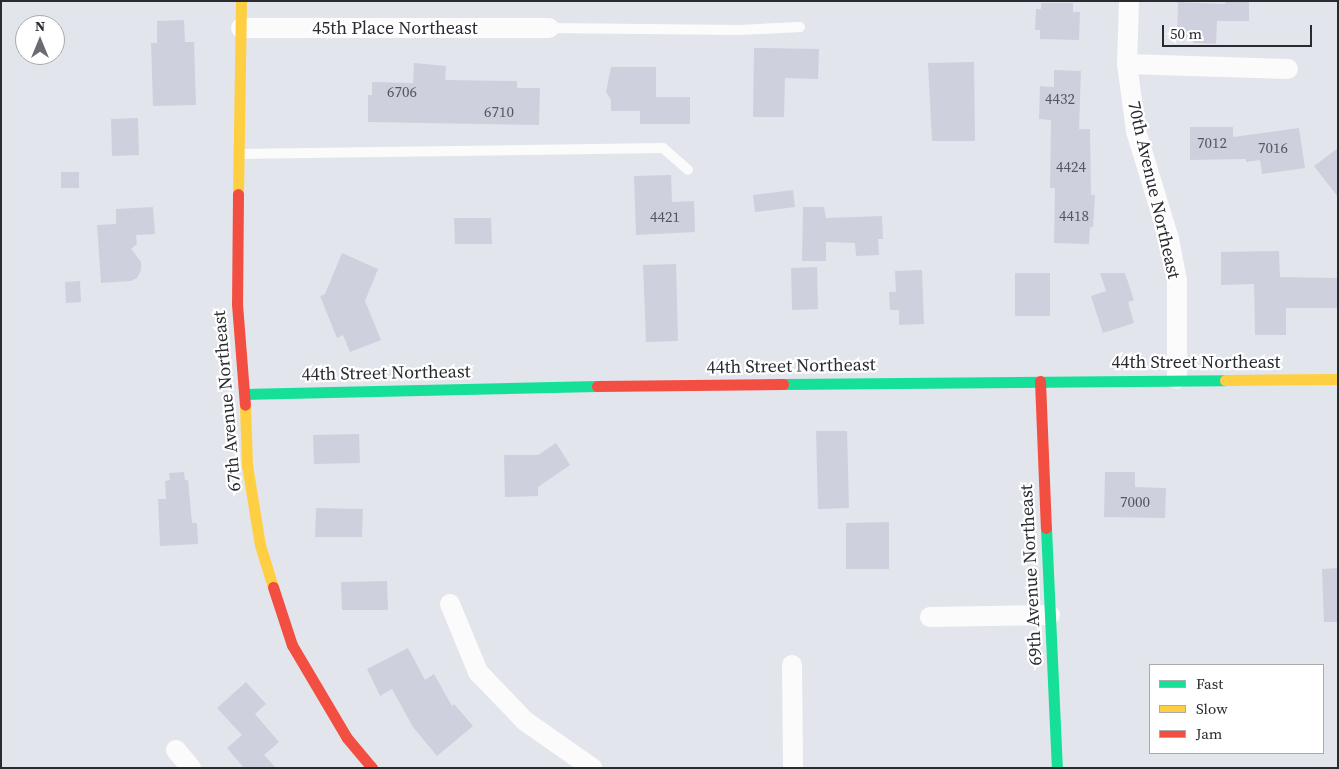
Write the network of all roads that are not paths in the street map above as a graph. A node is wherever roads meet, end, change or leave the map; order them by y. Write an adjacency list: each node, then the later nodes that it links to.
1 (241, 1): 3 (street, 67th Avenue Northeast)
2 (1129, 1): 6 (street, 70th Avenue Northeast)
3 (241, 28): 4 (street, 45th Place Northeast); 8 (street, 67th Avenue Northeast)
4 (549, 28): 5 (lane)
5 (800, 28)
6 (1127, 64): 7 (street); 10 (street, 70th Avenue Northeast)
7 (1288, 69)
8 (239, 154): 9 (lane); 13 (street, 67th Avenue Northeast)
9 (688, 170)
10 (1177, 379): 11 (street, 44th Street Northeast); 12 (street, 44th Street Northeast)
11 (1338, 379)
12 (1040, 381): 13 (street, 44th Street Northeast); 15 (street, 69th Avenue Northeast)
13 (245, 394): 21 (street, 67th Avenue Northeast)
14 (450, 604): 19 (street)
15 (1050, 615): 16 (street); 23 (street, 69th Avenue Northeast)
16 (930, 617)
17 (792, 666): 22 (street)
18 (176, 750): 20 (street)
19 (583, 766)
20 (191, 768)
21 (372, 768)
22 (793, 768)
23 (1057, 768)

